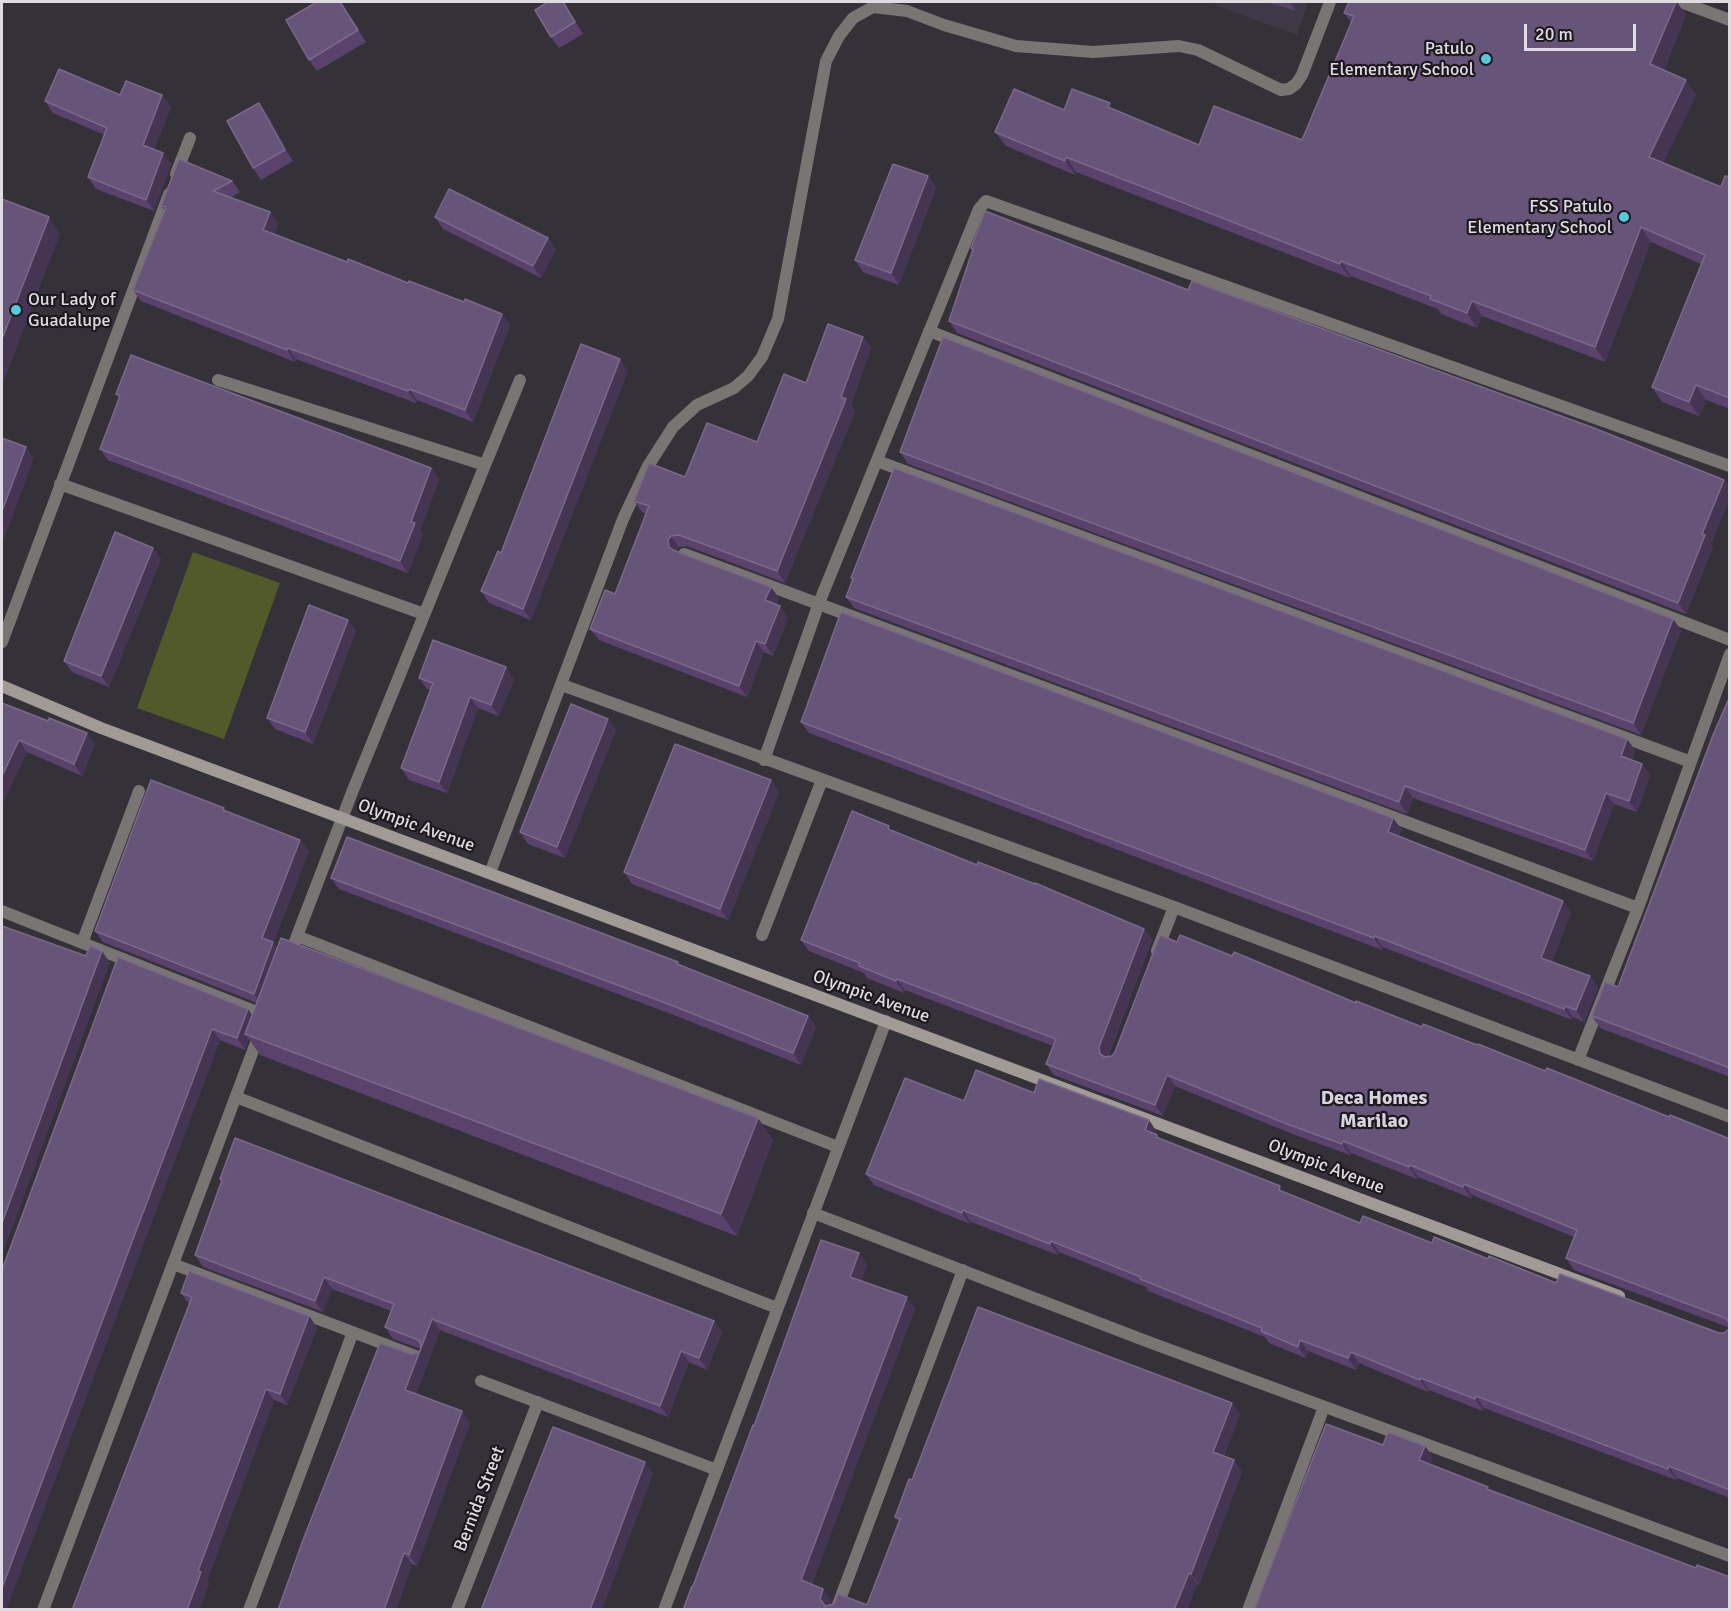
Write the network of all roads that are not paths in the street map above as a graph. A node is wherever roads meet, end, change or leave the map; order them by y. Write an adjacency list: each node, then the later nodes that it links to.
1 (1330, 2): 18 (street)
2 (1681, 2): 3 (street)
3 (1730, 20)
4 (190, 138): 11 (street)
5 (929, 331): 8 (street); 10 (street); 15 (street)
6 (218, 380): 9 (street)
7 (520, 380): 9 (street)
8 (877, 460): 13 (street); 21 (street)
9 (485, 465): 14 (street)
10 (1730, 466)
11 (60, 484): 14 (street); 16 (street)
12 (684, 554): 13 (street)
13 (819, 603): 20 (street); 27 (street)
14 (424, 614): 24 (street)
15 (1730, 640)
16 (2, 642)
17 (1730, 654): 21 (street)
18 (562, 685): 20 (street); 25 (street)
19 (2, 686): 24 (street, Olympic Avenue)
20 (764, 760): 22 (street)
21 (1691, 762): 27 (street)
22 (822, 780): 26 (street); 29 (street)
23 (139, 791): 31 (street)
24 (342, 818): 25 (street, Olympic Avenue); 30 (street)
25 (490, 873): 34 (street, Olympic Avenue)
26 (1174, 907): 32 (street); 35 (street)
27 (1638, 908): 35 (street)
28 (2, 911): 31 (street)
29 (762, 935)
30 (297, 936): 33 (street); 38 (street)
31 (82, 943): 36 (street)
32 (1153, 962)
33 (286, 966)
34 (886, 1021): 38 (street); 42 (street, Olympic Avenue)
35 (1578, 1060): 37 (street)
36 (236, 1097): 40 (street); 43 (street)
37 (1730, 1117)
38 (838, 1147): 39 (street)
39 (813, 1214): 41 (street); 43 (street)
40 (173, 1264): 44 (street); 51 (street)
41 (963, 1270): 48 (street); 55 (street)
42 (1630, 1300)
43 (777, 1308): 49 (street)
44 (353, 1332): 45 (street); 52 (street)
45 (421, 1358)
46 (481, 1380): 47 (street)
47 (538, 1402): 49 (street); 53 (street, Bernida Street)
48 (1324, 1407): 50 (street); 56 (street)
49 (717, 1470): 54 (street)
50 (1730, 1557)
51 (42, 1610)
52 (249, 1610)
53 (457, 1610)
54 (664, 1610)
55 (836, 1610)
56 (1248, 1610)

